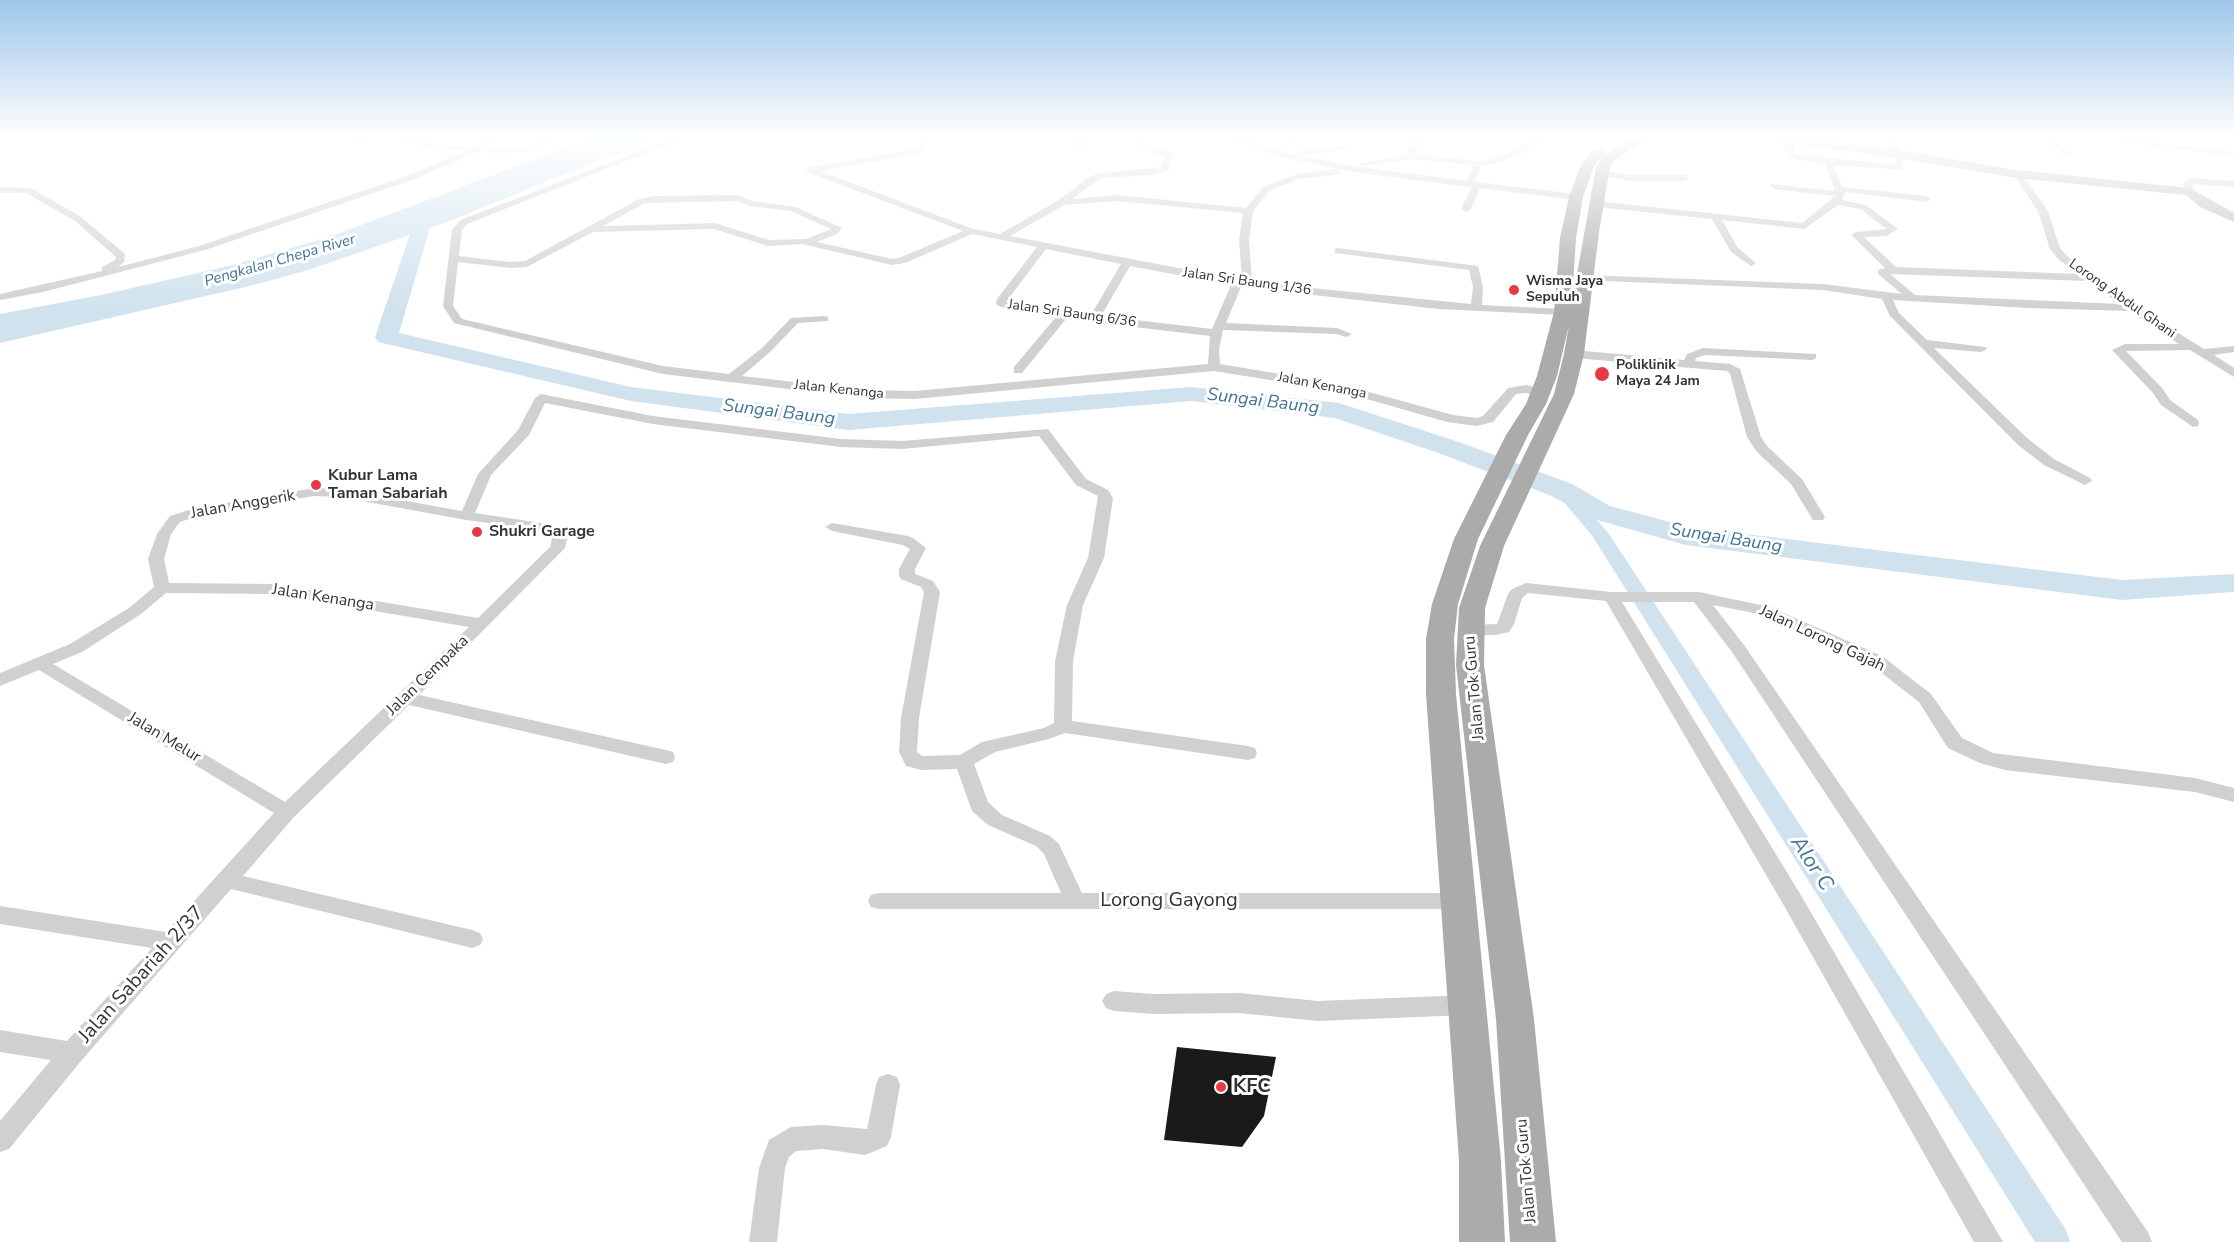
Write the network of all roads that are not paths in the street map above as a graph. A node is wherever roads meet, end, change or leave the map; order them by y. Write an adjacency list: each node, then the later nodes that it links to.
1 (40, 197): 31 (street)
2 (353, 197): 30 (street)
3 (525, 197): 32 (street, Jalan Kenanga)
4 (879, 197): 25 (street, Jalan Sri Baung 1/36)
5 (1069, 197): 17 (street)
6 (1259, 197): 21 (street)
7 (1469, 197): 20 (street)
8 (1541, 197): 18 (street)
9 (1578, 197): 18 (main road, Jalan Tok Guru)
10 (1598, 197): 19 (main road, Jalan Tok Guru)
11 (1837, 197): 22 (street)
12 (1843, 197): 35 (street)
13 (1882, 197): 16 (street)
14 (2033, 197): 38 (street, Lorong Abdul Ghani)
15 (2196, 197): 23 (street)
16 (1927, 199)
17 (1062, 202): 21 (street); 26 (street)
18 (1575, 204): 19 (main road); 45 (main road, Jalan Tok Guru)
19 (1596, 208): 22 (street); 37 (main road, Jalan Tok Guru)
20 (1466, 209)
21 (1248, 211): 39 (street)
22 (1716, 218): 33 (street)
23 (2234, 218)
24 (590, 229): 27 (street); 27 (street); 32 (street)
25 (971, 231): 26 (street, Jalan Sri Baung 1/36); 27 (street)
26 (1001, 237): 28 (street, Jalan Sri Baung 1/36)
27 (807, 242)
28 (1043, 246): 34 (street, Jalan Sri Baung 1/36); 46 (street, Jalan Sri Baung 6/36)
29 (1338, 251): 43 (street)
30 (172, 255): 31 (street); 36 (street)
31 (121, 256): 36 (street)
32 (453, 259): 61 (street, Jalan Kenanga)
33 (1751, 262)
34 (1127, 263): 39 (street, Jalan Sri Baung 1/36); 48 (street)
35 (1893, 270): 38 (street); 42 (street)
36 (98, 273): 41 (street)
37 (1585, 278): 40 (street); 55 (main road, Jalan Tok Guru)
38 (2091, 278): 44 (street, Lorong Abdul Ghani)
39 (1242, 283): 43 (street, Jalan Sri Baung 1/36); 49 (street)
40 (1886, 296): 42 (street); 51 (street)
41 (0, 297)
42 (1913, 298): 44 (street)
43 (1476, 308): 45 (street, Jalan Sri Baung 1/36)
44 (2131, 308): 54 (street, Lorong Abdul Ghani)
45 (1563, 312): 62 (main road, Jalan Tok Guru)
46 (1063, 315): 48 (street, Jalan Sri Baung 6/36); 59 (street)
47 (824, 319): 61 (street)
48 (1094, 319): 49 (street, Jalan Sri Baung 6/36)
49 (1217, 329): 50 (street, Jalan Sri Baung 6/36); 58 (street)
50 (1346, 334)
51 (1924, 343): 52 (street); 64 (street)
52 (1981, 349)
53 (2234, 349): 54 (street)
54 (2198, 350): 60 (street, Lorong Abdul Ghani); 63 (street)
55 (1574, 354): 57 (street); 65 (main road, Jalan Tok Guru)
56 (1812, 356): 57 (street)
57 (1689, 363): 67 (street)
58 (1214, 368): 61 (street, Jalan Kenanga); 62 (street, Jalan Kenanga)
59 (1018, 370)
60 (2234, 373)
61 (732, 378)
62 (1541, 393): 65 (main road, Jalan Tok Guru)
63 (2193, 423)
64 (2085, 481)
65 (1499, 499): 74 (main road, Jalan Tok Guru); 87 (main road, Jalan Tok Guru)
66 (466, 516): 69 (street, Jalan Anggerik); 70 (street, Jalan Anggerik); 78 (street)
67 (1818, 518)
68 (832, 527): 81 (street)
69 (561, 535): 73 (street, Jalan Cempaka)
70 (162, 588): 73 (street, Jalan Kenanga); 75 (street)
71 (1616, 597): 72 (street, Jalan Lorong Gajah); 74 (street, Jalan Lorong Gajah); 100 (street)
72 (1689, 597): 82 (street, Jalan Lorong Gajah); 101 (street)
73 (482, 624): 77 (street, Jalan Cempaka)
74 (1470, 630): 99 (main road, Jalan Tok Guru)
75 (41, 664): 76 (street); 83 (street, Jalan Melur)
76 (0, 680)
77 (405, 698): 80 (street); 83 (street, Jalan Cempaka)
78 (1063, 726): 79 (street); 81 (street)
79 (1248, 753)
80 (666, 757)
81 (964, 762): 86 (street)
82 (2234, 795)
83 (287, 812): 84 (street, Jalan Sabariah 2/37)
84 (227, 880): 89 (street); 90 (street, Jalan Sabariah 2/37)
85 (879, 901): 86 (street, Lorong Gayong)
86 (1075, 901): 87 (street, Lorong Gayong)
87 (1459, 901): 92 (main road, Jalan Tok Guru)
88 (0, 915): 90 (street)
89 (472, 939)
90 (170, 942): 94 (street, Jalan Sabariah 2/37)
91 (1114, 1001): 92 (street)
92 (1467, 1005): 98 (main road, Jalan Tok Guru)
93 (0, 1041): 94 (street)
94 (72, 1053): 96 (street, Jalan Sabariah 2/37)
95 (888, 1085): 97 (street)
96 (0, 1140)
97 (763, 1242)
98 (1482, 1242)
99 (1533, 1242)
100 (1989, 1242)
101 (2138, 1242)

